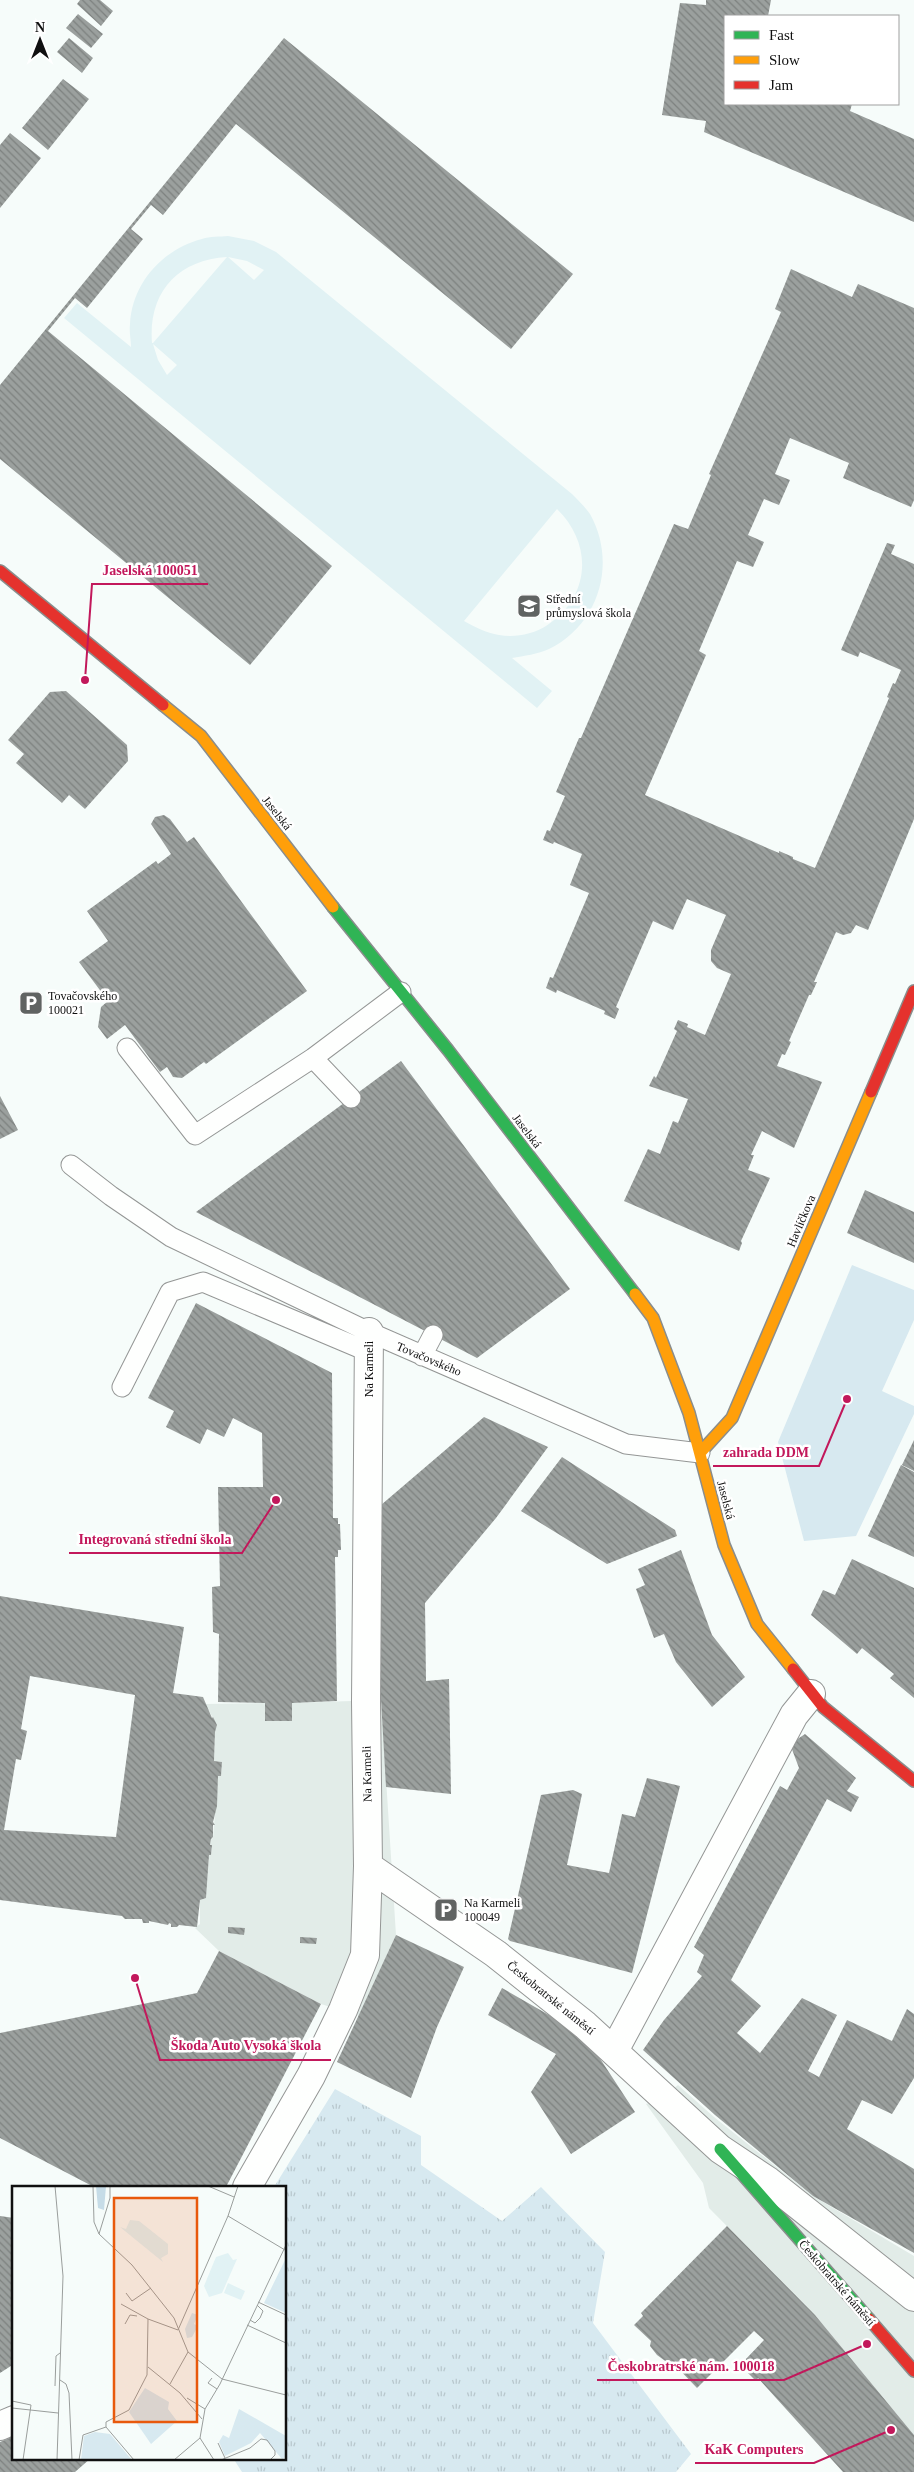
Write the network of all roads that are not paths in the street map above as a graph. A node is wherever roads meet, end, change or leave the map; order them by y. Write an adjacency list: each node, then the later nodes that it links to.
1 (0, 571): 3 (street, Jaselská)
2 (914, 991): 12 (street, Havlíčkova)
3 (400, 992): 5 (lane); 12 (street, Jaselská)
4 (127, 1048): 5 (lane)
5 (313, 1058): 6 (lane)
6 (351, 1098)
7 (71, 1165): 9 (lane, Tovačovského)
8 (433, 1335): 10 (lane)
9 (369, 1342): 10 (lane, Tovačovského); 11 (lane); 15 (street, Na Karmeli)
10 (422, 1356): 12 (lane, Tovačovského)
11 (122, 1387)
12 (700, 1452): 13 (street, Jaselská)
13 (810, 1694): 14 (street, Jaselská); 16 (street)
14 (914, 1781)
15 (368, 1866): 16 (street, Českobratrské náměstí); 18 (street, Na Karmeli)
16 (614, 2051): 17 (street, Českobratrské náměstí)
17 (720, 2148): 19 (street, Českobratrské náměstí); 20 (street, Českobratrské náměstí)
18 (248, 2186)
19 (914, 2297)
20 (914, 2371)
21 (12, 2421): 22 (street)
22 (0, 2426)

